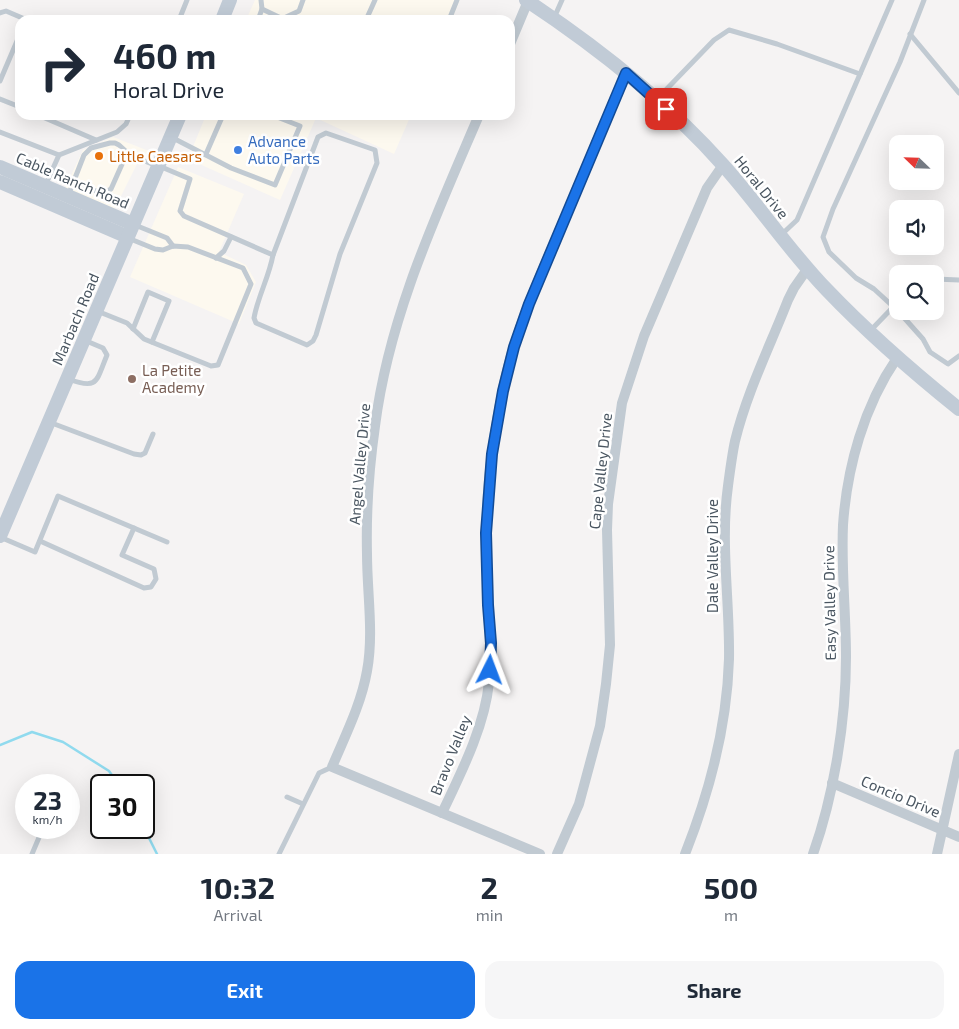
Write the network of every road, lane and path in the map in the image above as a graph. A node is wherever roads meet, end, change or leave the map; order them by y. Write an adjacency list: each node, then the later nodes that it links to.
1 (187, 0): 14 (lane)
2 (230, 0): 15 (street)
3 (261, 0): 11 (lane)
4 (303, 0): 18 (lane)
5 (375, 0): 19 (lane)
6 (458, 0): 20 (lane)
7 (562, 0): 21 (lane)
8 (892, 0): 26 (lane)
9 (924, 0): 23 (lane)
10 (527, 1): 21 (street, Horal Drive); 22 (street)
11 (262, 10): 16 (lane); 17 (lane)
12 (0, 14): 13 (lane)
13 (15, 15)
14 (181, 15)
15 (224, 15)
16 (260, 15)
17 (274, 15)
18 (291, 15)
19 (368, 15)
20 (451, 15)
21 (554, 19): 25 (street, Horal Drive)
22 (515, 31)
23 (910, 34): 28 (lane); 61 (lane)
24 (15, 46): 27 (lane)
25 (626, 73): 30 (street, Horal Drive); 84 (street, Bravo Valley)
26 (860, 74): 30 (lane); 52 (lane)
27 (0, 81)
28 (959, 93)
29 (0, 99): 31 (lane)
30 (656, 100): 44 (street, Horal Drive)
31 (15, 105)
32 (50, 120): 40 (lane)
33 (128, 120): 40 (lane)
34 (178, 120): 39 (street, Marbach Road)
35 (221, 120): 42 (lane)
36 (285, 120): 42 (lane)
37 (477, 120): 80 (street, Angel Valley Drive)
38 (0, 132): 43 (lane)
39 (171, 137): 42 (lane); 45 (street, Marbach Road)
40 (96, 140): 43 (lane)
41 (127, 153): 45 (lane); 47 (lane); 47 (lane)
42 (206, 154)
43 (59, 155): 49 (lane)
44 (723, 165): 52 (street, Horal Drive); 91 (street, Cape Valley Drive)
45 (158, 166): 51 (street, Marbach Road); 53 (lane)
46 (0, 167): 49 (street, Cable Ranch Road)
47 (74, 181): 50 (lane)
48 (0, 182): 54 (street, Cable Ranch Road)
49 (45, 186): 50 (street, Cable Ranch Road)
50 (68, 196): 51 (street, Cable Ranch Road)
51 (133, 224): 54 (street, Marbach Road); 55 (lane)
52 (780, 235): 58 (street, Horal Drive)
53 (231, 236): 56 (lane); 57 (lane)
54 (128, 237): 55 (lane); 62 (street, Marbach Road)
55 (173, 246): 57 (lane)
56 (273, 255): 56 (lane)
57 (216, 258): 68 (lane)
58 (808, 268): 66 (street, Horal Drive); 92 (street, Dale Valley Drive)
59 (944, 279): 60 (lane)
60 (959, 280)
61 (889, 301)
62 (97, 310): 65 (lane); 67 (street, Marbach Road)
63 (889, 315): 66 (lane)
64 (907, 320): 69 (lane)
65 (133, 328): 68 (lane); 68 (lane)
66 (870, 331): 70 (street, Horal Drive)
67 (84, 340): 71 (street, Marbach Road); 71 (lane)
68 (152, 342)
69 (959, 356)
70 (897, 358): 72 (street, Horal Drive); 81 (street, Easy Valley Drive)
71 (67, 379): 73 (street, Marbach Road)
72 (959, 409)
73 (49, 421): 74 (lane); 76 (street, Marbach Road)
74 (153, 434)
75 (134, 528): 77 (lane); 77 (lane); 78 (lane)
76 (0, 536): 77 (lane)
77 (40, 540)
78 (167, 542)
79 (959, 754): 85 (street)
80 (332, 767): 83 (lane); 84 (street)
81 (832, 783): 85 (street, Concio Drive); 93 (street, Easy Valley Drive)
82 (287, 798): 83 (lane)
83 (303, 804): 89 (lane)
84 (442, 813): 90 (street)
85 (943, 830): 86 (street, Concio Drive); 94 (street)
86 (959, 837)
87 (38, 839): 88 (lane)
88 (32, 854)
89 (279, 854)
90 (540, 854)
91 (557, 854)
92 (686, 854)
93 (813, 854)
94 (937, 854)

